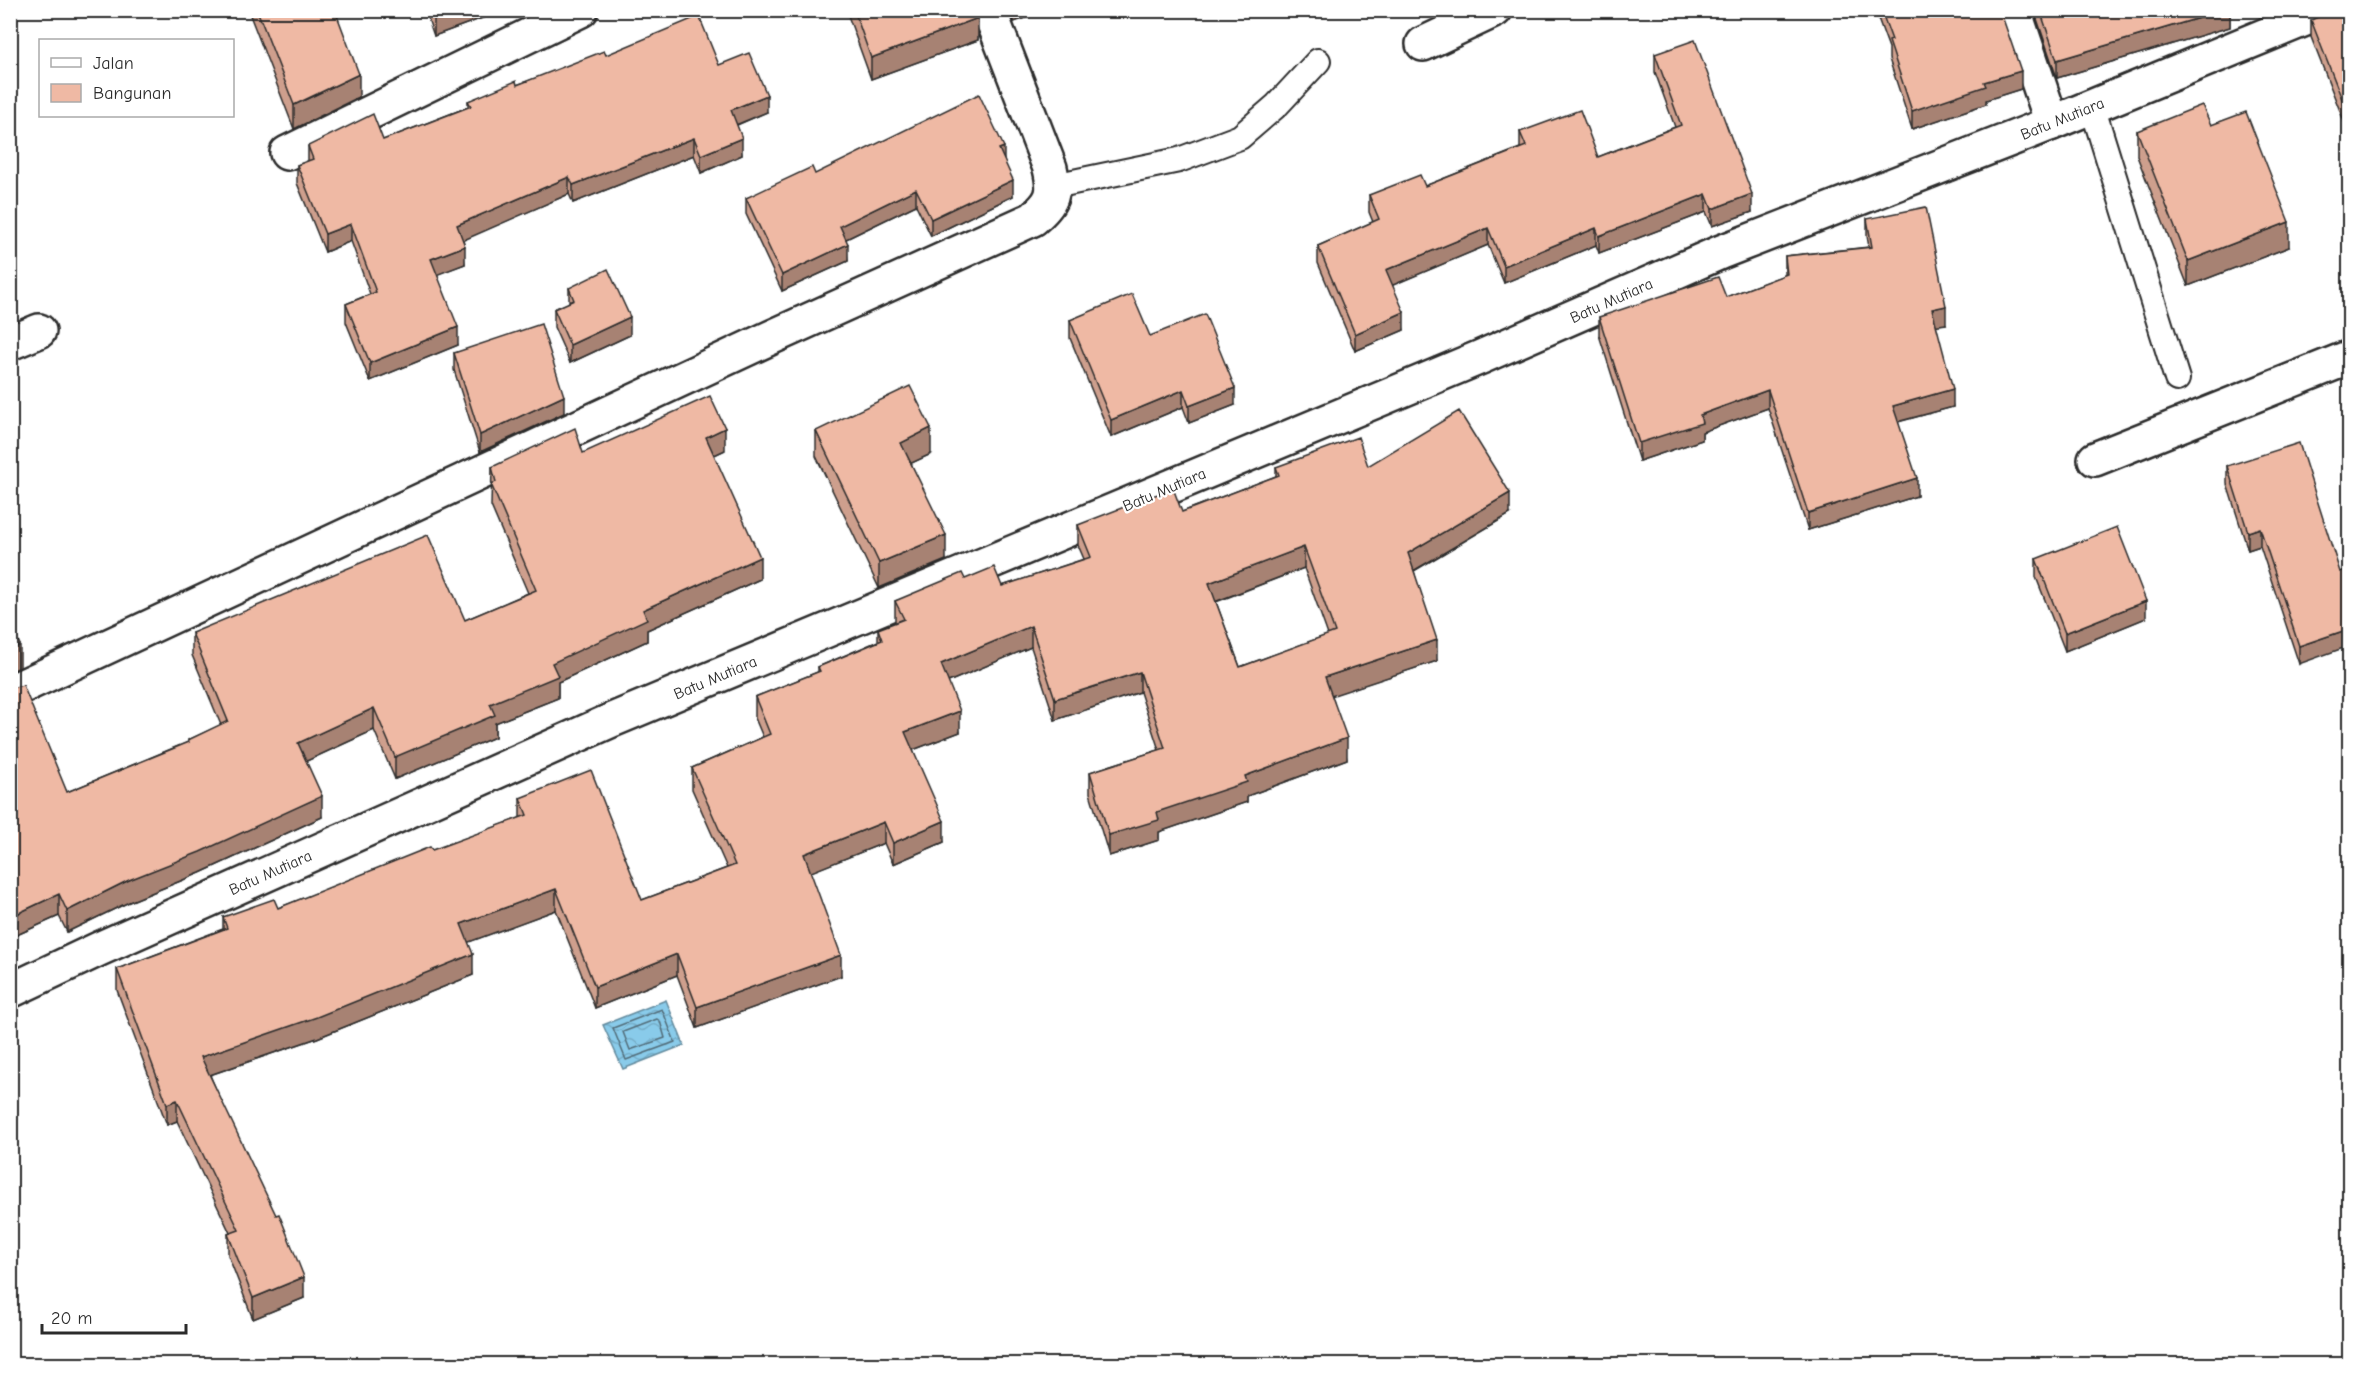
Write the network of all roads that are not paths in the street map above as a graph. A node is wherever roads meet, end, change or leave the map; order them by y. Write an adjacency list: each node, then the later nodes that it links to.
1 (581, 10): 10 (street)
2 (989, 10): 11 (street)
3 (1495, 10): 6 (street)
4 (2013, 10): 9 (street)
5 (2326, 10): 8 (street, Batu Mutiara)
6 (1423, 44)
7 (1318, 61): 11 (lane)
8 (2092, 106): 9 (street, Batu Mutiara); 13 (lane)
9 (2052, 123): 16 (street, Batu Mutiara)
10 (287, 153)
11 (1054, 186): 15 (street)
12 (2349, 357): 14 (street)
13 (2177, 379)
14 (2095, 459)
15 (10, 692)
16 (10, 991)

